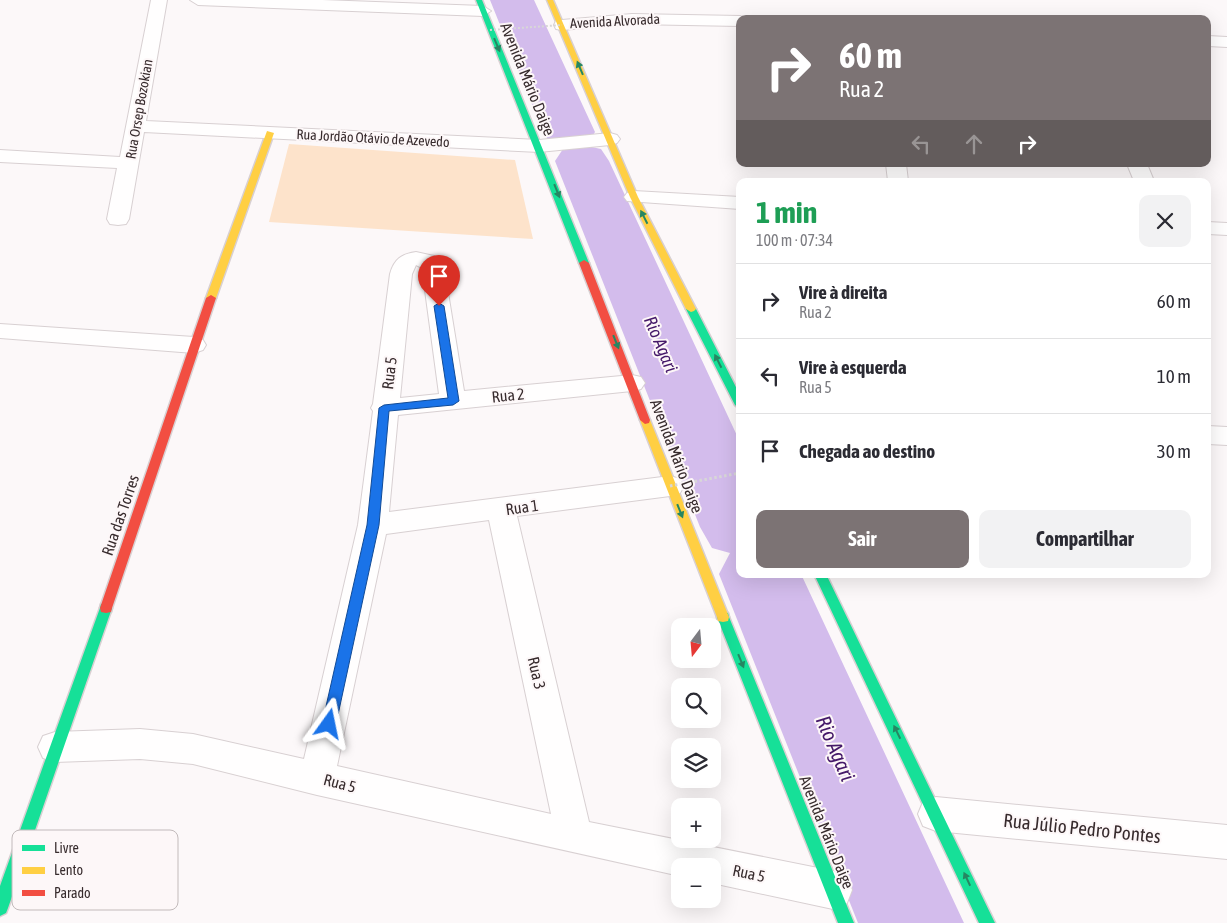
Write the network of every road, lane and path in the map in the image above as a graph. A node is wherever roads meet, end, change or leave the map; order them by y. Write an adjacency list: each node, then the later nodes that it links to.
1 (159, 0): 10 (street, Rua Orsep Bozokian)
2 (198, 0): 4 (street)
3 (550, 0): 6 (street)
4 (481, 6): 7 (street, Avenida Mário Daige)
5 (736, 22): 6 (street, Avenida Alvorada)
6 (562, 24): 7 (path, Avenida Alvorada, bridge); 12 (street, one-way to 6)
7 (490, 30): 13 (street, Avenida Mário Daige, one-way to 13)
8 (1211, 42): 9 (street)
9 (1227, 42)
10 (136, 126): 11 (street, Rua Jordão Otávio de Azevedo); 15 (street, Rua Orsep Bozokian)
11 (270, 133): 13 (street, Rua Jordão Otávio de Azevedo); 22 (street, Rua das Torres)
12 (610, 139): 13 (street, Rua Jordão Otávio de Azevedo); 16 (street)
13 (539, 146): 23 (street, Avenida Mário Daige, one-way to 23)
14 (0, 156): 15 (street)
15 (129, 163): 18 (street, Rua Orsep Bozokian)
16 (634, 197): 17 (street); 24 (street, one-way to 16)
17 (736, 202)
18 (118, 219)
19 (1211, 228): 20 (street)
20 (1227, 229)
21 (0, 331): 22 (street)
22 (194, 345): 34 (street, Rua das Torres)
23 (632, 382): 25 (street, Rua 2); 30 (street, Avenida Mário Daige)
24 (736, 394)
25 (453, 401): 26 (street, Rua 2); 26 (street, Rua 5)
26 (384, 408): 32 (street, Rua 5)
27 (1211, 435): 28 (street)
28 (1227, 436)
29 (736, 474): 30 (path, bridge)
30 (670, 486): 31 (street, Rua 1); 41 (street, Avenida Mário Daige, one-way to 41)
31 (500, 510): 32 (street, Rua 1); 38 (street, Rua 3)
32 (373, 525): 35 (street, Rua 5)
33 (822, 578): 36 (street, one-way to 33)
34 (55, 747): 35 (street); 37 (street, Rua das Torres)
35 (317, 779): 38 (street, Rua 5)
36 (936, 814): 39 (street, Rua Júlio Pedro Pontes); 44 (street, one-way to 36)
37 (27, 830)
38 (574, 836): 41 (street, Rua 5)
39 (1227, 842)
40 (12, 873): 42 (street, Rua das Torres)
41 (833, 890): 43 (street, Avenida Mário Daige)
42 (0, 908)
43 (846, 923)
44 (988, 923)

